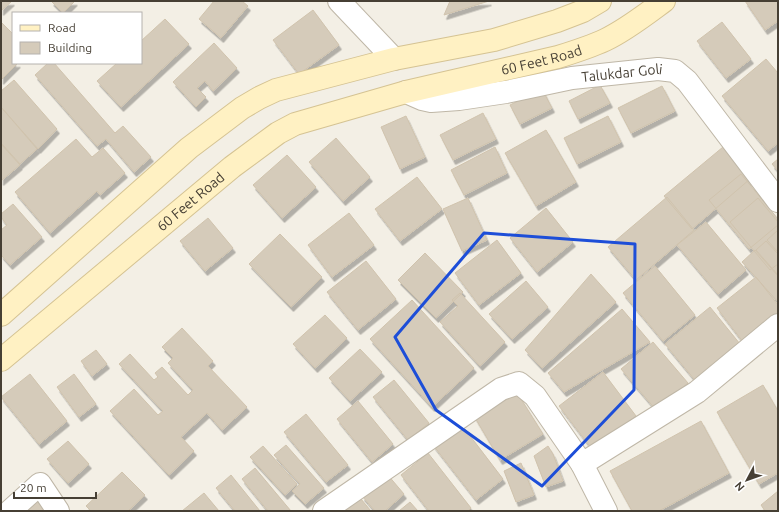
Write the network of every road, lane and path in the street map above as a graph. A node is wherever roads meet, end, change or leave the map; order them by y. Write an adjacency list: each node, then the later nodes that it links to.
1 (339, 1): 4 (street)
2 (600, 1): 4 (street)
3 (664, 1): 5 (street, 60 Feet Road)
4 (394, 59): 5 (street); 7 (street)
5 (406, 92): 6 (street, Talukdar Goli); 9 (street, 60 Feet Road)
6 (778, 201)
7 (1, 315)
8 (778, 325): 10 (street)
9 (1, 360)
10 (582, 464): 13 (street); 14 (street)
11 (10, 511): 12 (street)
12 (58, 511)
13 (324, 511)
14 (606, 511)

